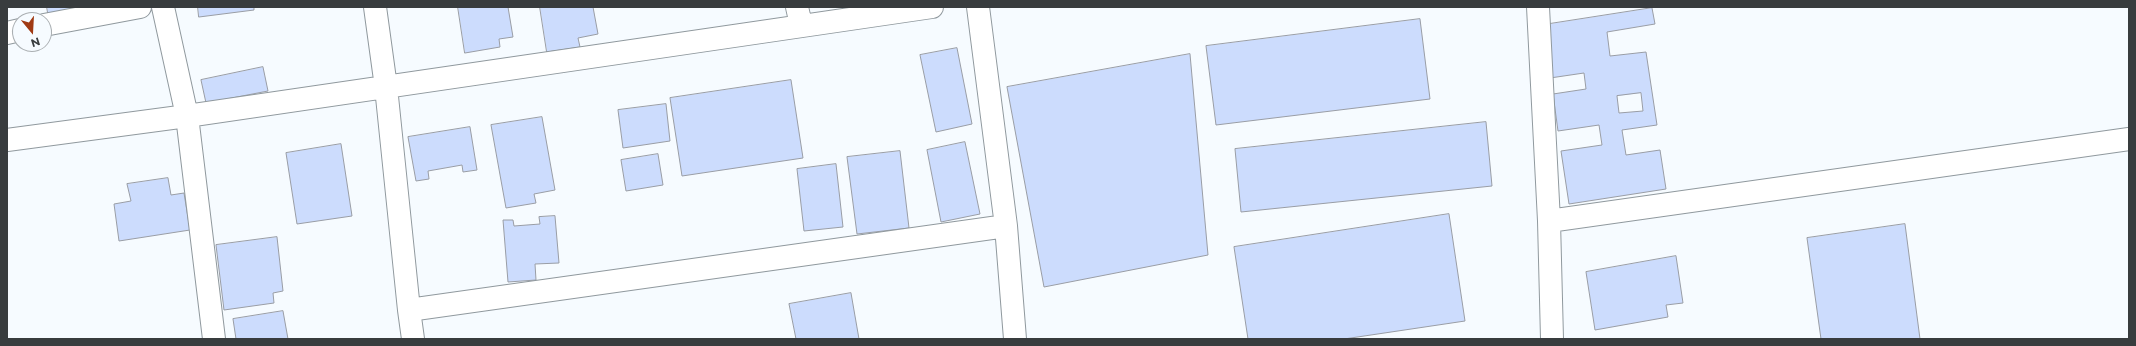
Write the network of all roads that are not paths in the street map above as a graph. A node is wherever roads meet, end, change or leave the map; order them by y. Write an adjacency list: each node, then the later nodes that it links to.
1 (140, 7): 8 (street)
2 (163, 7): 10 (street)
3 (375, 7): 9 (street)
4 (932, 7): 7 (street)
5 (978, 7): 14 (street)
6 (1538, 7): 13 (street)
7 (799, 16): 9 (street)
8 (52, 24)
9 (386, 87): 10 (street); 15 (street)
10 (187, 116): 12 (street); 16 (street)
11 (2129, 139): 13 (street)
12 (7, 140)
13 (1549, 221): 19 (street)
14 (1006, 226): 15 (street); 18 (street)
15 (409, 310): 17 (street)
16 (214, 339)
17 (413, 339)
18 (1015, 339)
19 (1552, 339)

